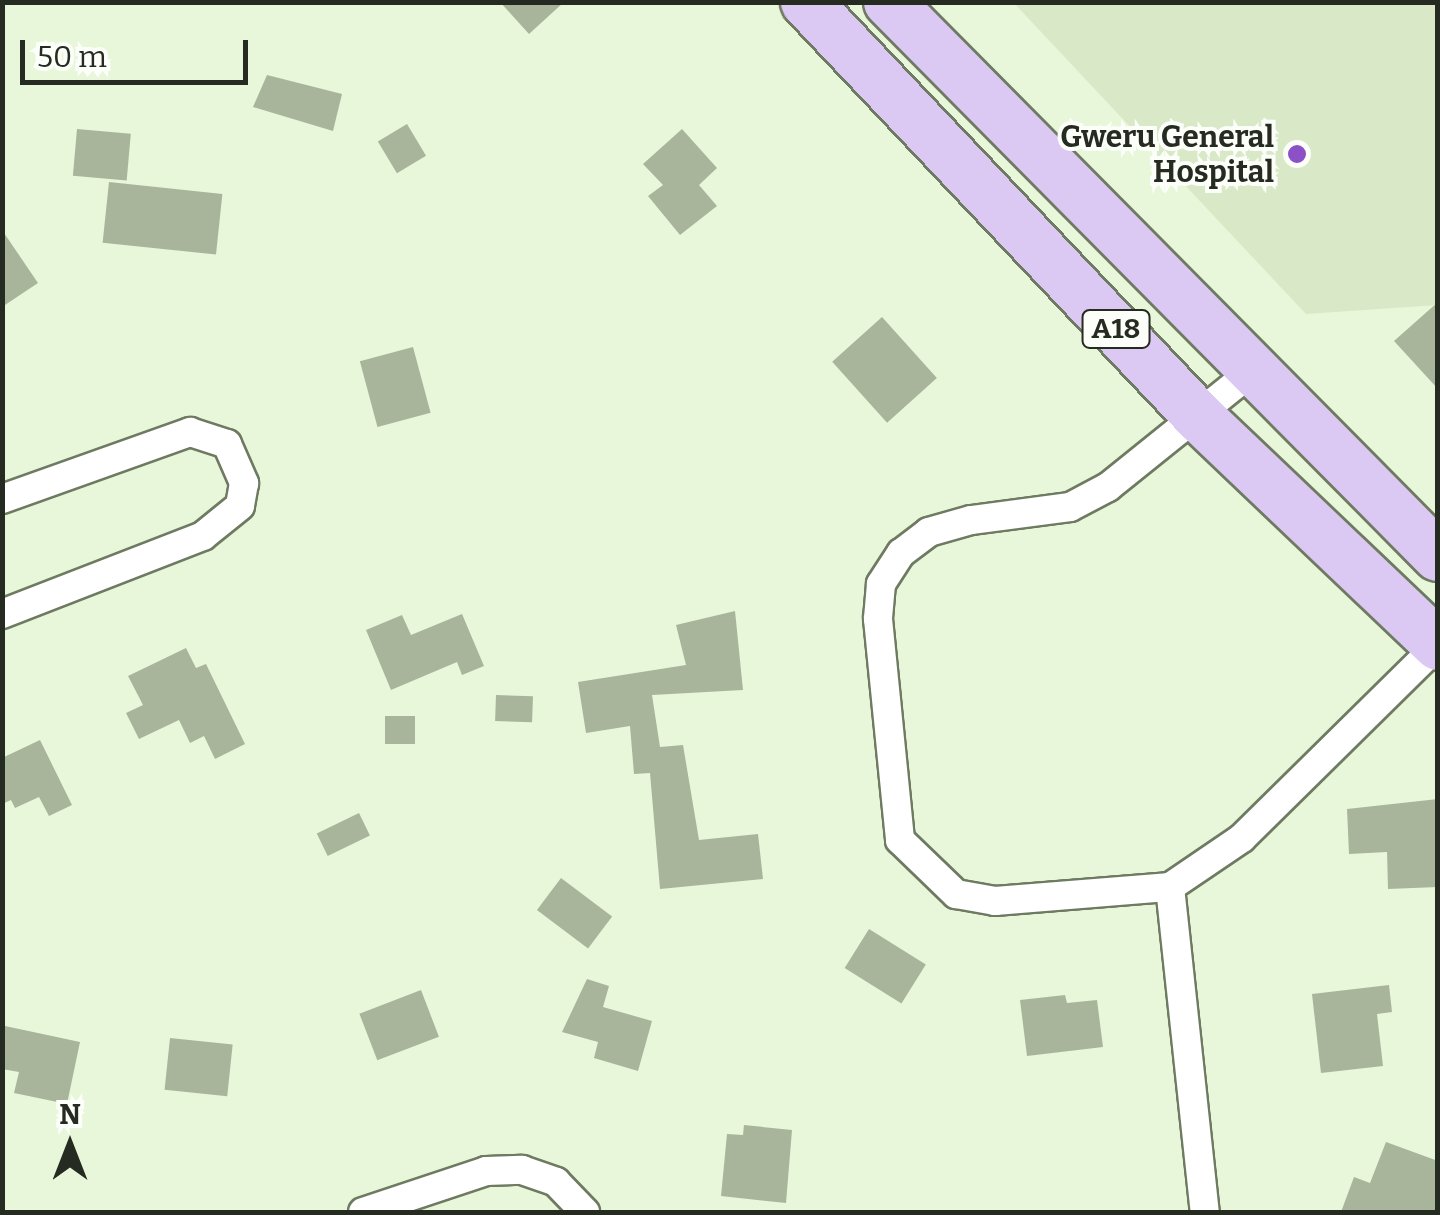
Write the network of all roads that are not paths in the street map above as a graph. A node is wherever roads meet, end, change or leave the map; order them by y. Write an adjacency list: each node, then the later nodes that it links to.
1 (806, 2): 3 (highway, A18)
2 (892, 6): 3 (highway); 4 (highway, A18)
3 (855, 54): 5 (highway, A18)
4 (1114, 232): 5 (highway); 6 (highway, A18)
5 (1070, 280): 7 (highway, A18)
6 (1251, 372): 7 (street); 9 (highway, A18)
7 (1200, 418): 11 (highway, A18); 12 (street)
8 (2, 499): 10 (street)
9 (1438, 556)
10 (2, 614)
11 (1437, 645): 12 (street)
12 (1170, 886): 15 (street)
13 (363, 1212): 14 (street)
14 (586, 1212)
15 (1205, 1212)

